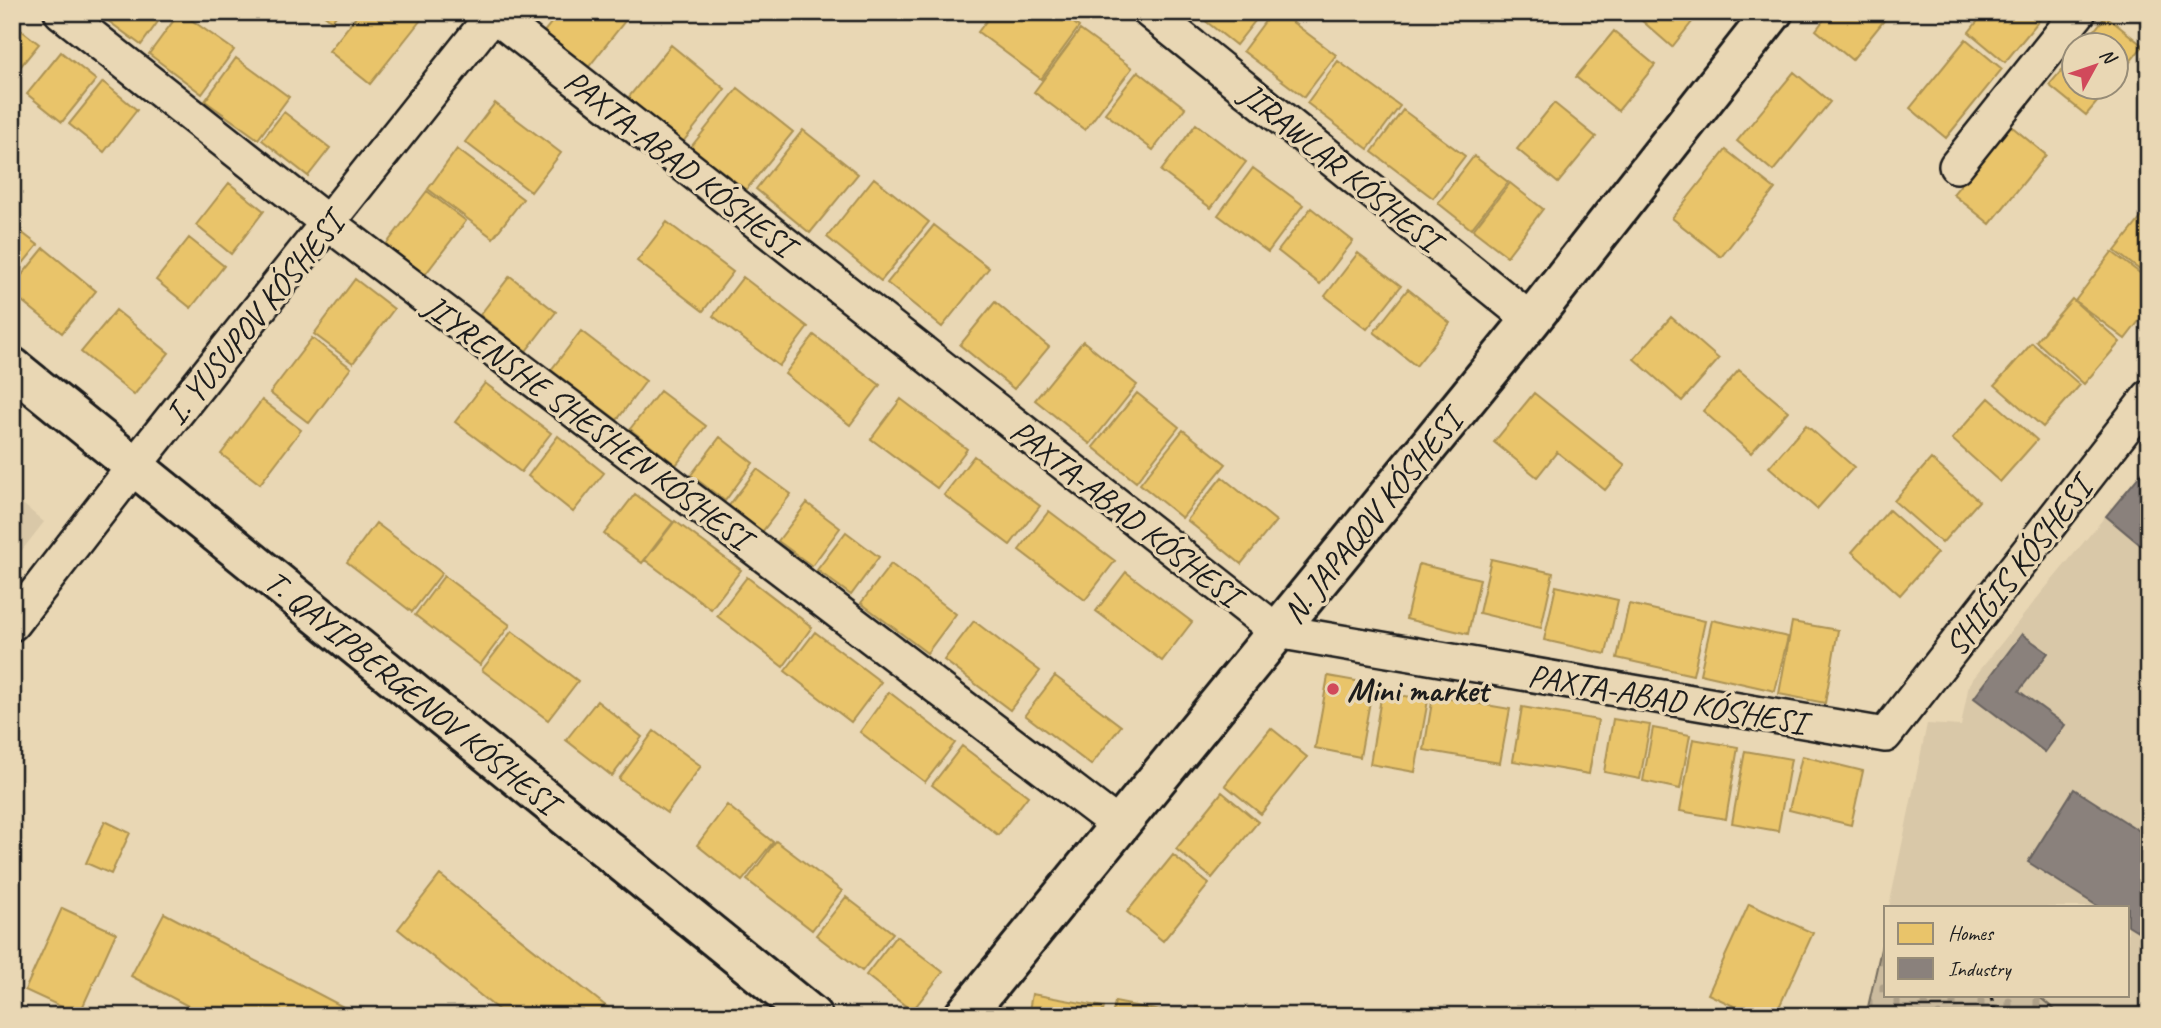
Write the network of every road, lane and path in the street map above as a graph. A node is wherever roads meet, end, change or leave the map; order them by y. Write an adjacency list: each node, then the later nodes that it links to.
1 (61, 12): 7 (street, JIYRENSHE SHESHEN KÓSHESI)
2 (1150, 12): 8 (street)
3 (1773, 12): 8 (main road, N. JAPAQOV KÓSHESI)
4 (2079, 12): 6 (street)
5 (493, 13): 7 (street, I. YUSUPOV KÓSHESI); 13 (street, PAXTA-ABAD KÓSHESI)
6 (1956, 166)
7 (328, 223): 11 (street, I. YUSUPOV KÓSHESI); 14 (street, JIYRENSHE SHESHEN KÓSHESI)
8 (1531, 320): 13 (main road, N. JAPAQOV KÓSHESI)
9 (12, 367): 11 (main road)
10 (2149, 397): 13 (street, PAXTA-ABAD KÓSHESI)
11 (135, 465): 12 (street, I. YUSUPOV KÓSHESI); 16 (main road)
12 (12, 624)
13 (1277, 631): 14 (main road, N. JAPAQOV KÓSHESI)
14 (1118, 825): 17 (main road, N. JAPAQOV KÓSHESI)
15 (1991, 996): 18 (path)
16 (812, 1016)
17 (964, 1016)
18 (1993, 1016)

